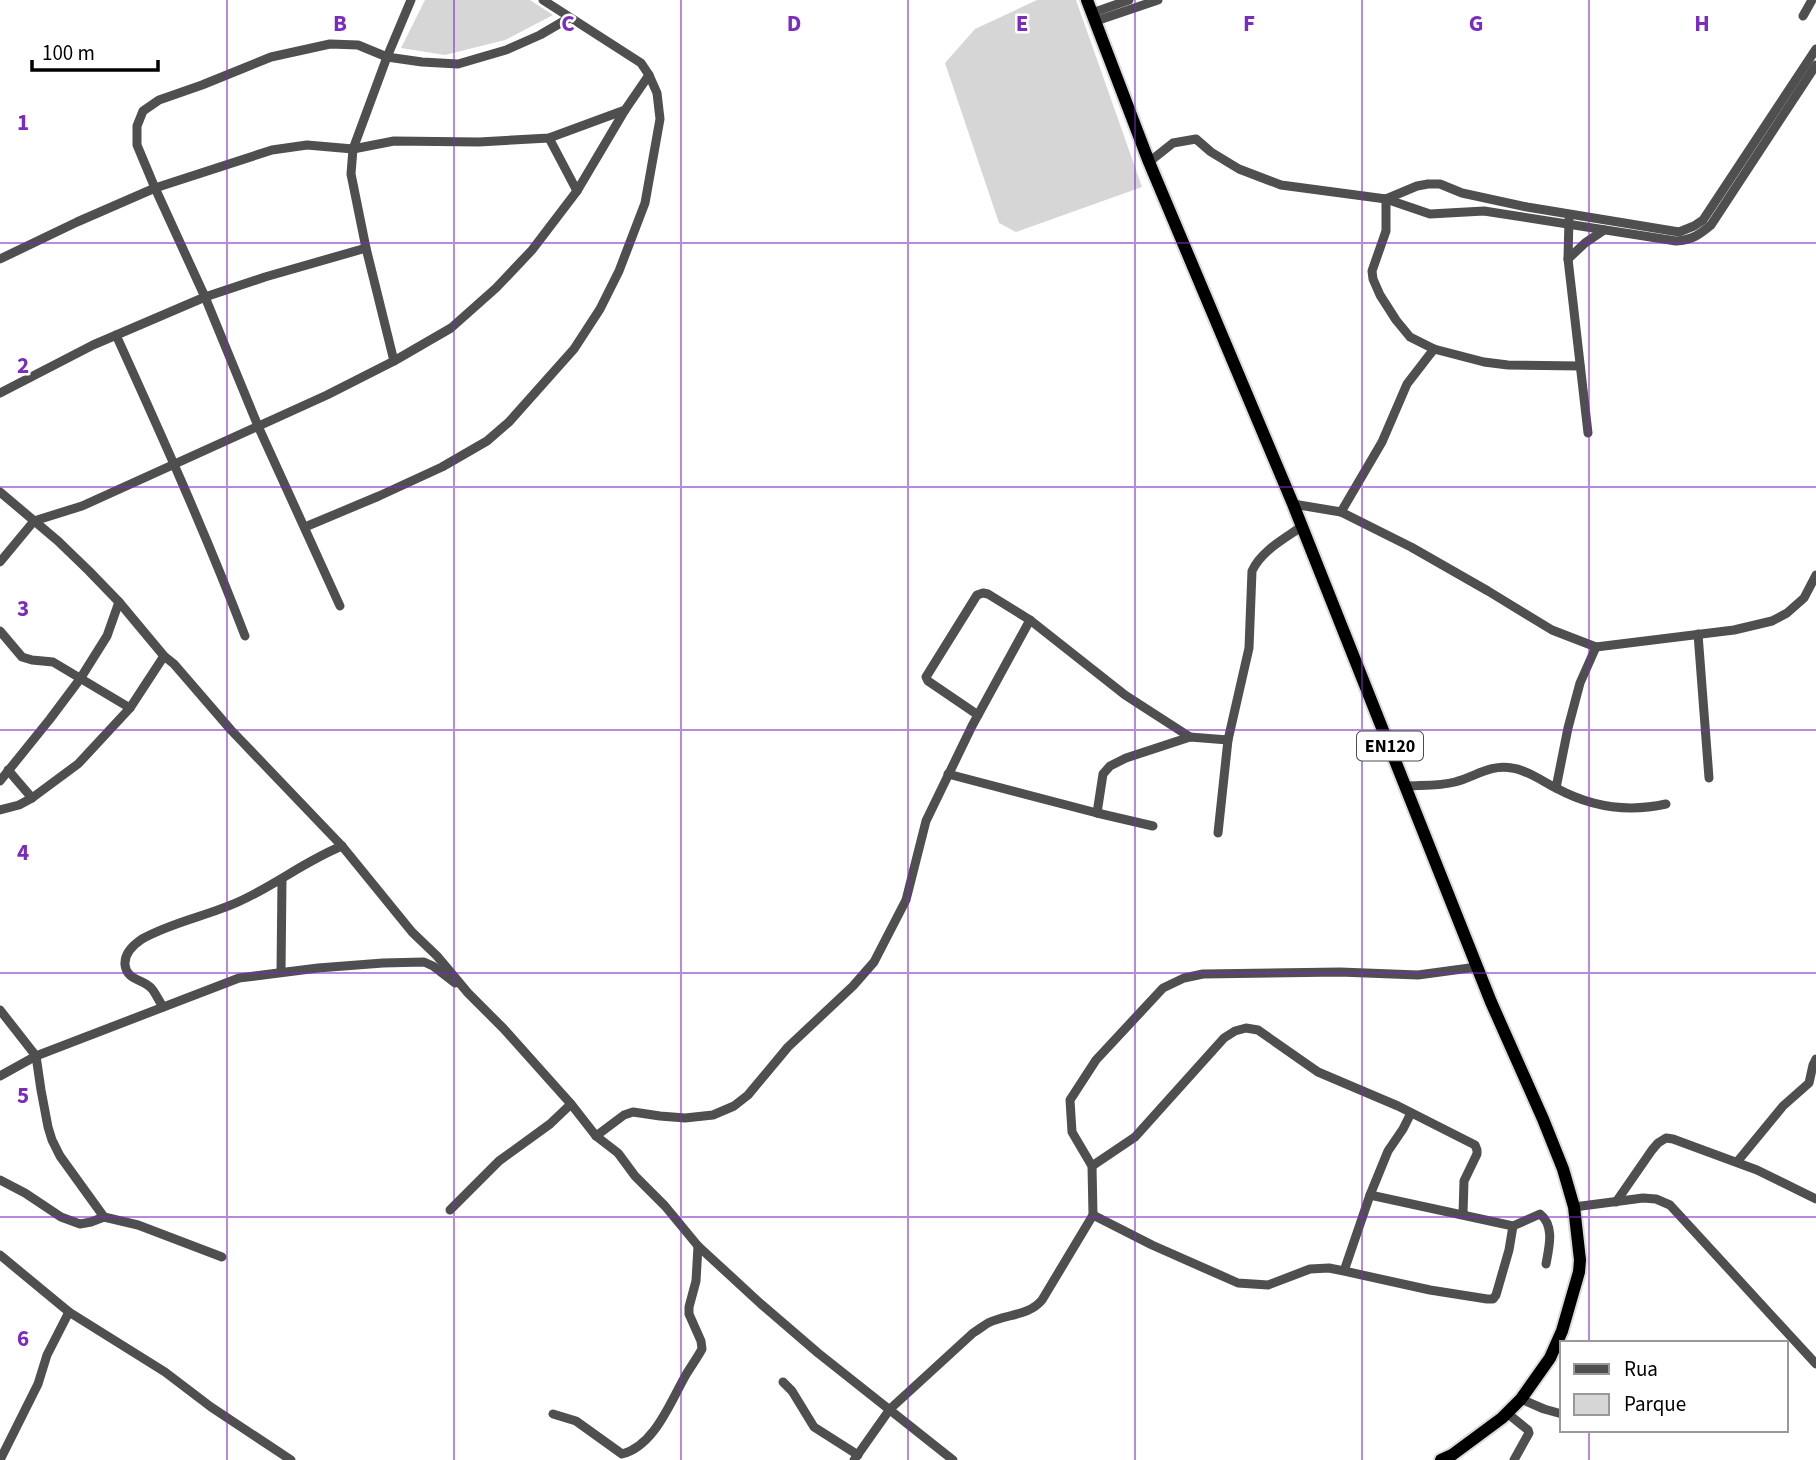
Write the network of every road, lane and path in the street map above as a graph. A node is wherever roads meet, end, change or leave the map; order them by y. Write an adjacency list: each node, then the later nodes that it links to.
1 (411, 0): 11 (street)
2 (543, 0): 9 (street)
3 (1087, 0): 8 (highway, EN120)
4 (1129, 0): 8 (street)
5 (1157, 0): 8 (street)
6 (1812, 0): 7 (street)
7 (1803, 16)
8 (1094, 17): 18 (highway, EN120)
9 (569, 18): 11 (street); 13 (street)
10 (1816, 49): 15 (street)
11 (387, 57): 17 (street); 19 (street)
12 (1816, 65): 15 (street)
13 (649, 75): 14 (street); 43 (street)
14 (625, 110): 16 (street); 20 (street)
15 (1777, 115): 26 (street)
16 (549, 138): 17 (street); 20 (street)
17 (354, 149): 19 (street); 27 (street)
18 (1149, 162): 22 (street); 40 (highway, EN120)
19 (155, 188): 29 (street); 30 (street)
20 (577, 191): 33 (street)
21 (1462, 193): 22 (street); 23 (street); 24 (street)
22 (1386, 199): 23 (street); 32 (street)
23 (1461, 211): 24 (street)
24 (1569, 219): 25 (street); 26 (street); 28 (street)
25 (1604, 230): 26 (street); 28 (street)
26 (1677, 236)
27 (366, 248): 30 (street); 33 (street)
28 (1568, 258): 34 (street)
29 (0, 259)
30 (205, 297): 31 (street); 36 (street)
31 (117, 335): 35 (street); 38 (street)
32 (1434, 349): 34 (street); 41 (street)
33 (394, 361): 36 (street)
34 (1580, 366): 37 (street)
35 (0, 393)
36 (258, 426): 38 (street); 43 (street)
37 (1588, 433)
38 (174, 464): 42 (street); 52 (street)
39 (0, 492): 42 (street)
40 (1293, 504): 41 (street); 44 (highway, EN120)
41 (1341, 512): 53 (street)
42 (34, 521): 45 (street); 47 (street)
43 (305, 527): 48 (street)
44 (1301, 527): 59 (street); 64 (highway, EN120)
45 (0, 562)
46 (1816, 575): 51 (street)
47 (119, 602): 54 (street); 55 (street)
48 (340, 606)
49 (1030, 620): 57 (street); 57 (street); 58 (street)
50 (0, 631): 55 (street)
51 (1698, 634): 53 (street); 62 (street)
52 (245, 636)
53 (1595, 647): 65 (street)
54 (164, 656): 56 (street); 72 (street)
55 (80, 679): 56 (street); 60 (street)
56 (130, 708): 66 (street)
57 (978, 715): 61 (street)
58 (1190, 737): 59 (street); 69 (street)
59 (1228, 740): 71 (street)
60 (8, 770): 63 (street); 66 (street)
61 (948, 774): 69 (street); 84 (street)
62 (1709, 778)
63 (0, 781)
64 (1406, 786): 65 (street); 74 (highway, EN120)
65 (1556, 788): 67 (street)
66 (32, 798): 68 (street)
67 (1666, 804)
68 (0, 810)
69 (1097, 813): 70 (street)
70 (1153, 826)
71 (1218, 833)
72 (342, 846): 73 (street); 76 (street)
73 (282, 880): 75 (street); 77 (street)
74 (1477, 967): 86 (street); 91 (highway, EN120)
75 (281, 972): 76 (street); 77 (street)
76 (468, 993): 82 (street)
77 (163, 1007): 79 (street)
78 (0, 1010): 79 (street)
79 (36, 1056): 81 (street); 95 (street)
80 (1816, 1059): 85 (street)
81 (0, 1076)
82 (571, 1104): 84 (street); 92 (street)
83 (1411, 1113): 86 (street); 88 (street); 93 (street)
84 (596, 1136): 97 (street)
85 (1737, 1162): 89 (street); 90 (street)
86 (1093, 1167): 94 (street)
87 (0, 1180): 95 (street)
88 (1370, 1195): 93 (street); 101 (street)
89 (1816, 1199)
90 (1616, 1202): 91 (street); 103 (street)
91 (1574, 1208): 105 (highway, EN120)
92 (450, 1210)
93 (1463, 1214): 96 (street)
94 (1093, 1215): 101 (street); 106 (street)
95 (104, 1217): 99 (street)
96 (1513, 1226): 100 (street); 101 (street)
97 (698, 1246): 106 (street); 109 (street)
98 (0, 1255): 102 (street)
99 (222, 1257)
100 (1546, 1264)
101 (1343, 1271)
102 (69, 1312): 111 (street); 112 (street)
103 (1816, 1364)
104 (783, 1382): 110 (street)
105 (1521, 1399): 107 (highway, EN120); 108 (street)
106 (890, 1409): 110 (street); 113 (street)
107 (1507, 1413): 114 (highway, EN120); 115 (street)
108 (1560, 1413)
109 (553, 1414)
110 (856, 1457)
111 (0, 1460)
112 (291, 1460)
113 (953, 1460)
114 (1441, 1460)
115 (1514, 1460)

